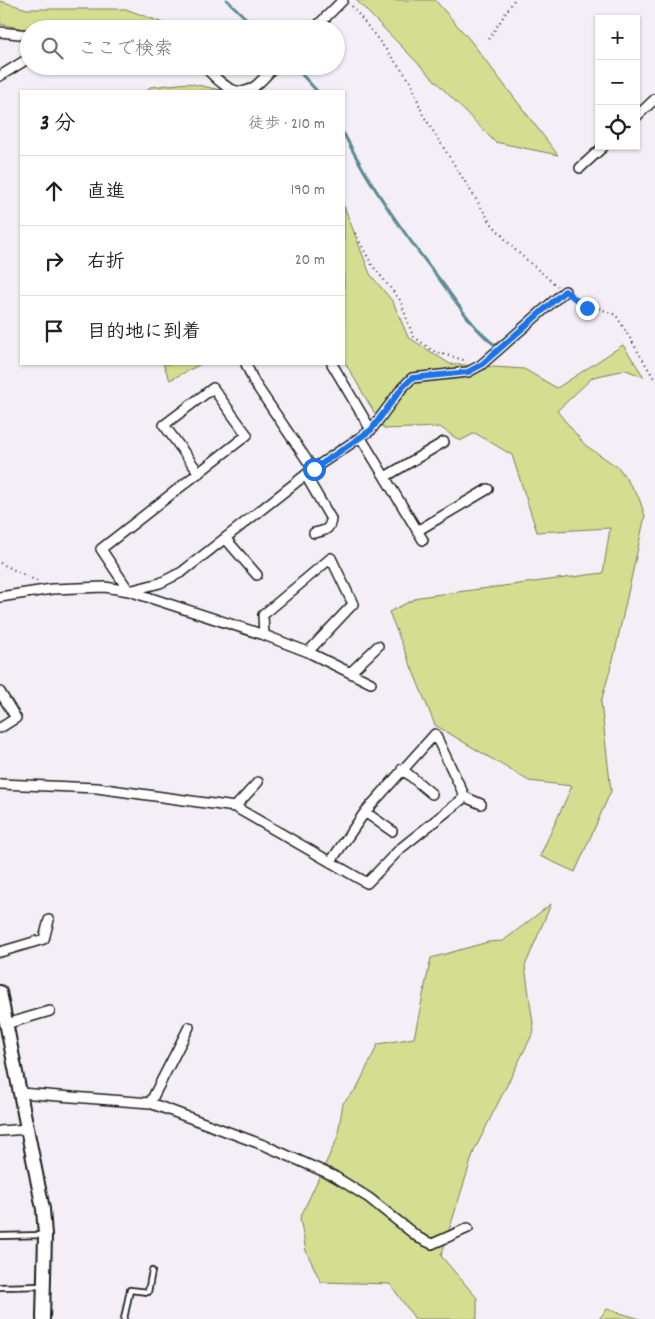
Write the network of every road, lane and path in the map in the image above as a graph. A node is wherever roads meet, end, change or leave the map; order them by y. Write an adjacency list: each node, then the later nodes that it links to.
1 (344, 0): 4 (street)
2 (348, 0): 19 (path)
3 (514, 0): 7 (path)
4 (323, 20)
5 (0, 32): 6 (street)
6 (20, 34)
7 (489, 39)
8 (20, 64): 11 (street)
9 (213, 75): 12 (street)
10 (265, 75): 13 (street)
11 (0, 76)
12 (239, 90)
13 (246, 90)
14 (655, 99): 15 (street)
15 (640, 112)
16 (600, 150): 17 (street)
17 (580, 168)
18 (355, 233): 22 (path)
19 (565, 291): 22 (street); 23 (path)
20 (246, 365): 27 (street)
21 (333, 365): 24 (street)
22 (481, 365): 24 (street)
23 (655, 380)
24 (371, 430): 25 (street)
25 (361, 438): 27 (street); 30 (street)
26 (444, 442): 30 (street)
27 (314, 469): 29 (street)
28 (199, 473): 28 (street); 39 (street)
29 (306, 476): 33 (street); 34 (street)
30 (385, 477): 32 (street)
31 (488, 489): 32 (street)
32 (417, 531): 35 (street)
33 (314, 533)
34 (225, 538): 37 (street); 39 (street)
35 (423, 540)
36 (0, 563): 38 (path)
37 (256, 575)
38 (52, 589): 39 (street); 40 (street)
39 (130, 591): 41 (street)
40 (0, 597)
41 (264, 635): 43 (street); 43 (street)
42 (378, 646): 44 (street)
43 (308, 652): 44 (street)
44 (350, 673): 45 (street)
45 (371, 683)
46 (0, 692): 47 (street)
47 (0, 728)
48 (402, 769): 51 (street); 52 (street); 55 (street)
49 (258, 782): 54 (street)
50 (0, 784): 54 (street)
51 (432, 794)
52 (465, 797): 53 (street); 57 (street)
53 (480, 804)
54 (235, 807): 57 (street)
55 (365, 812): 56 (street); 57 (street)
56 (392, 831)
57 (331, 861)
58 (49, 920): 59 (street)
59 (0, 952)
60 (0, 995): 62 (street)
61 (50, 1012): 62 (street)
62 (6, 1024): 64 (street)
63 (189, 1027): 65 (street)
64 (20, 1093): 65 (street); 66 (street)
65 (150, 1104): 68 (street)
66 (28, 1129): 67 (street); 69 (street)
67 (0, 1132)
68 (468, 1228)
69 (45, 1235): 70 (lane); 72 (street)
70 (0, 1236)
71 (152, 1272): 75 (lane)
72 (44, 1286): 73 (lane); 74 (street)
73 (0, 1287)
74 (43, 1319)
75 (124, 1319)

